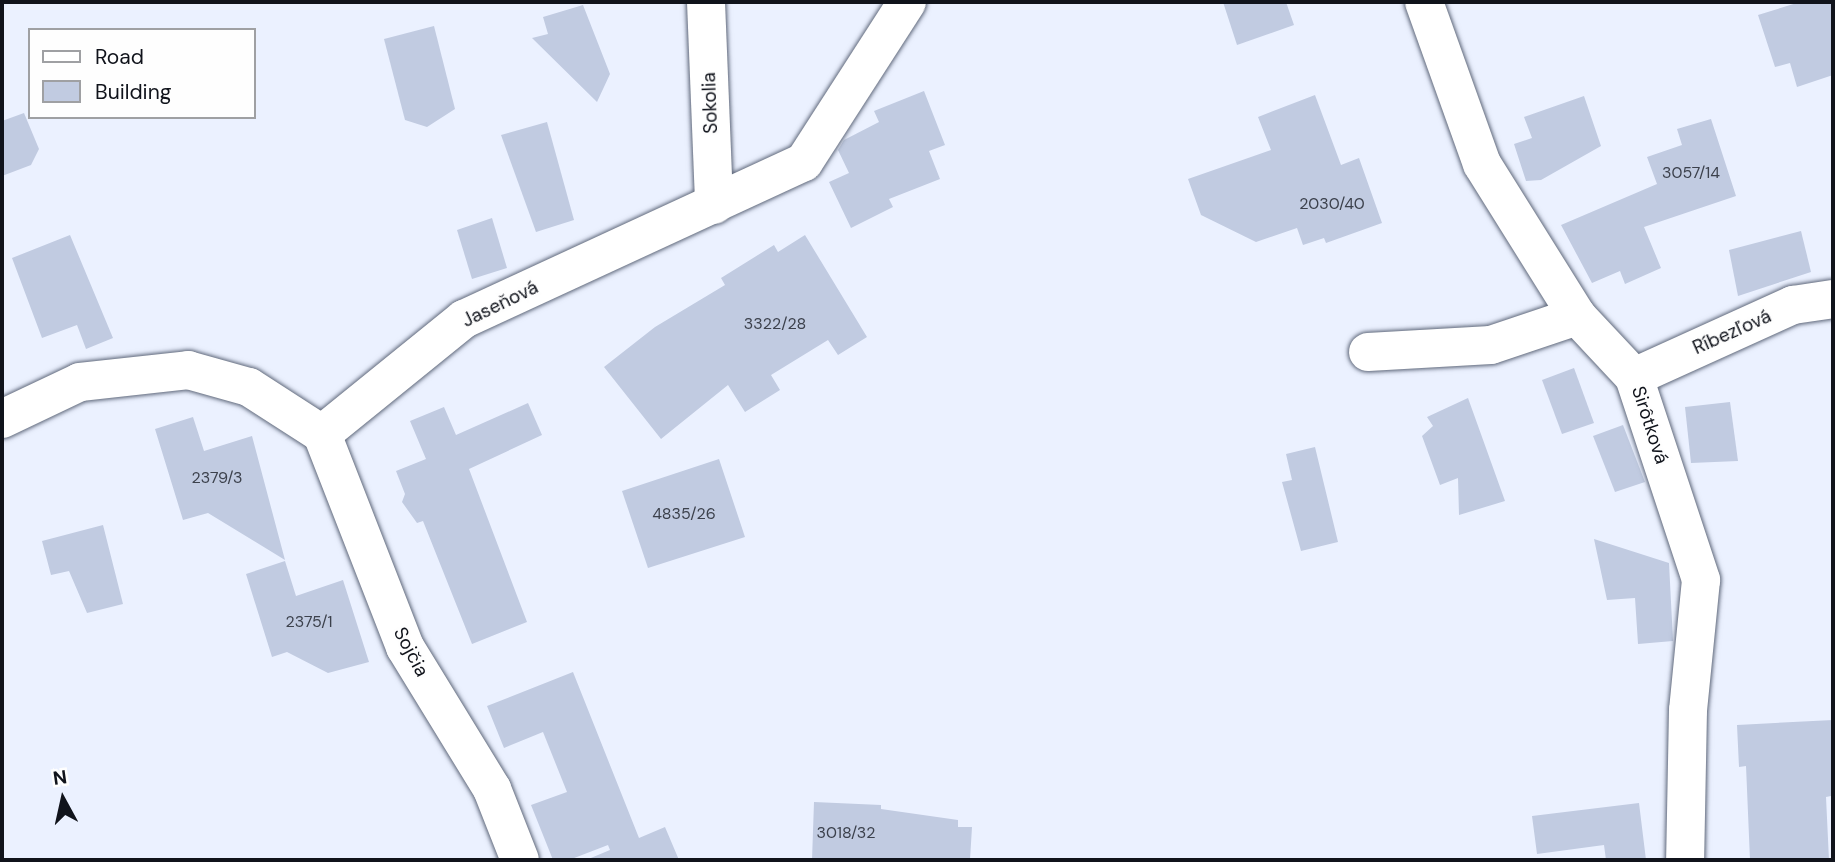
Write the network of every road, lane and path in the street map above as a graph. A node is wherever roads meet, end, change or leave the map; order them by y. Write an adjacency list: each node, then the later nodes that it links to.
1 (706, 2): 4 (street, Sokolia)
2 (907, 2): 4 (street, Jaseňová)
3 (1424, 2): 6 (street, Sirôtková)
4 (714, 205): 10 (street, Jaseňová)
5 (1833, 299): 8 (street, Ríbezľová)
6 (1577, 316): 7 (street); 8 (street, Sirôtková)
7 (1368, 352)
8 (1634, 377): 12 (street, Sirôtková)
9 (2, 419): 10 (street)
10 (321, 434): 11 (street, Sojčia)
11 (520, 860)
12 (1685, 860)

